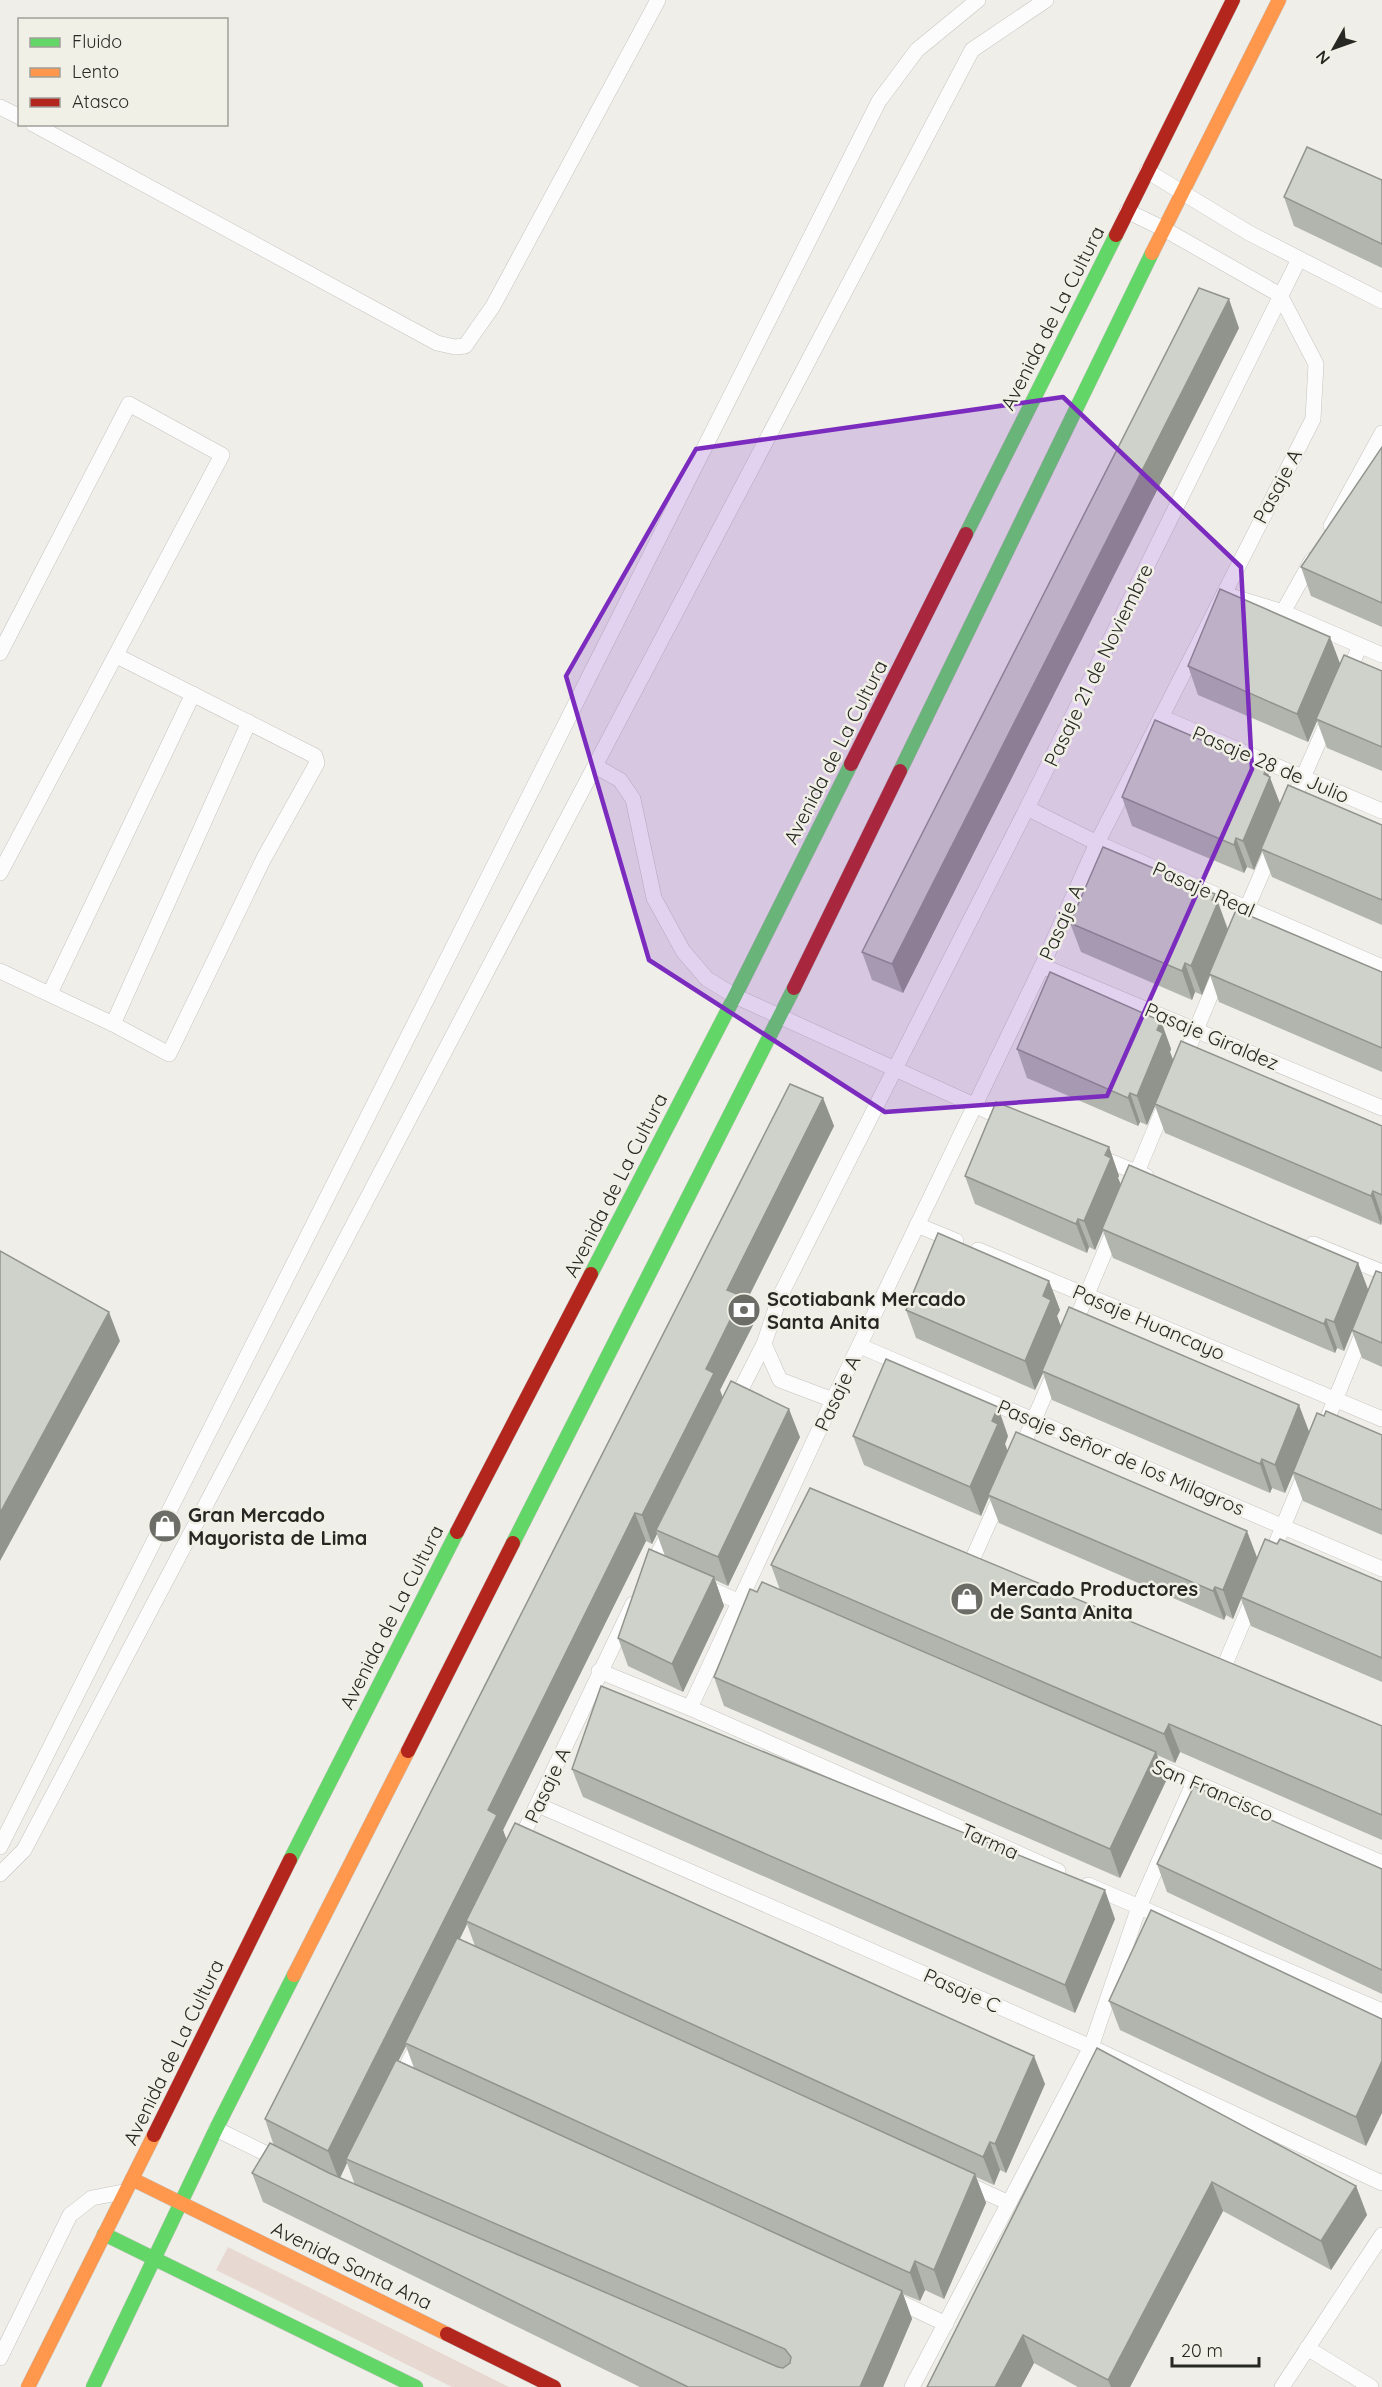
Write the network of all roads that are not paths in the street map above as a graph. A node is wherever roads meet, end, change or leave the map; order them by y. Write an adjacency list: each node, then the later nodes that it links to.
1 (658, 0): 8 (lane)
2 (978, 0): 72 (lane)
3 (1046, 0): 26 (lane)
4 (1233, 0): 9 (main road, Avenida de La Cultura)
5 (1279, 0): 10 (main road)
6 (0, 107): 7 (lane)
7 (18, 116)
8 (37, 126)
9 (1148, 171): 10 (lane); 11 (main road, Avenida de La Cultura)
10 (1182, 192): 12 (main road); 13 (lane)
11 (1127, 211): 12 (lane); 37 (main road, Avenida de La Cultura)
12 (1164, 229): 14 (lane); 38 (main road)
13 (1299, 259): 14 (lane, Pasaje 21 de Noviembre); 15 (lane)
14 (1280, 294): 17 (lane, Pasaje A); 28 (lane, Pasaje 21 de Noviembre)
15 (1382, 301)
16 (1382, 433): 18 (lane)
17 (1222, 593): 18 (lane); 24 (lane, Pasaje A)
18 (1283, 612): 19 (lane)
19 (1360, 646): 21 (lane); 27 (lane)
20 (0, 653): 22 (lane)
21 (1382, 655)
22 (117, 656): 23 (lane); 31 (lane)
23 (193, 694): 25 (lane); 36 (lane)
24 (1161, 717): 27 (lane, Pasaje 28 de Julio); 30 (lane, Pasaje A)
25 (249, 722): 39 (lane); 39 (lane)
26 (595, 766): 37 (lane); 75 (lane)
27 (1302, 778): 29 (lane, Pasaje 28 de Julio); 32 (lane)
28 (1028, 808): 30 (lane, Pasaje Real); 41 (lane, Pasaje 21 de Noviembre)
29 (1382, 811)
30 (1097, 843): 32 (lane, Pasaje Real); 33 (lane, Pasaje A)
31 (0, 873)
32 (1247, 908): 34 (lane, Pasaje Real); 40 (lane)
33 (1041, 966): 40 (lane, Pasaje Giraldez); 42 (lane, Pasaje A)
34 (1382, 967)
35 (0, 971): 36 (lane)
36 (50, 993): 39 (lane)
37 (735, 996): 38 (lane); 85 (main road, Avenida de La Cultura)
38 (780, 1017): 41 (lane); 81 (main road)
39 (113, 1024)
40 (1196, 1028): 43 (lane, Pasaje Giraldez); 46 (lane)
41 (895, 1070): 42 (lane); 53 (lane, Pasaje 21 de Noviembre)
42 (973, 1106): 44 (lane); 48 (lane, Pasaje A)
43 (1382, 1108)
44 (1027, 1128)
45 (1082, 1150): 46 (lane)
46 (1137, 1173): 47 (lane); 51 (lane)
47 (1158, 1181)
48 (917, 1225): 51 (lane, Pasaje Huancayo); 54 (lane, Pasaje A)
49 (1297, 1238): 50 (lane)
50 (1382, 1272)
51 (1087, 1296): 55 (lane, Pasaje Huancayo); 59 (lane)
52 (1369, 1316): 55 (lane)
53 (764, 1344): 56 (lane); 57 (lane)
54 (860, 1346): 56 (lane, Pasaje A); 59 (lane, Pasaje Señor de los Milagros)
55 (1335, 1399): 58 (lane, Pasaje Huancayo); 61 (lane)
56 (833, 1400): 65 (lane, Pasaje A)
57 (727, 1417)
58 (1382, 1419)
59 (1034, 1420): 61 (lane, Pasaje Señor de los Milagros); 62 (lane)
60 (679, 1511): 67 (lane, Pasaje A)
61 (1284, 1527): 63 (lane, Pasaje Señor de los Milagros); 66 (lane)
62 (973, 1558)
63 (1382, 1569)
64 (685, 1578): 65 (lane)
65 (747, 1595): 68 (lane, Pasaje A)
66 (1226, 1662)
67 (599, 1671): 68 (lane, Tarma); 71 (lane, Pasaje A)
68 (690, 1708): 76 (lane, Tarma)
69 (1128, 1754): 70 (lane, San Francisco)
70 (1194, 1782): 74 (lane, San Francisco); 76 (lane)
71 (538, 1805): 73 (lane, Pasaje A); 79 (lane, Pasaje C)
72 (0, 1846)
73 (512, 1858)
74 (1382, 1863)
75 (0, 1874)
76 (1139, 1907): 77 (lane, Tarma); 79 (lane)
77 (1382, 2011)
78 (428, 2025): 80 (lane)
79 (1091, 2047): 84 (lane, Pasaje C); 87 (lane)
80 (392, 2097)
81 (216, 2129): 82 (lane); 86 (main road)
82 (296, 2169)
83 (944, 2174): 87 (lane)
84 (1380, 2178)
85 (129, 2185): 86 (main road, Avenida Santa Ana); 88 (main road, Avenida de La Cultura); 94 (lane)
86 (181, 2203): 90 (main road); 98 (main road, Avenida Santa Ana)
87 (1009, 2204): 92 (lane)
88 (104, 2234): 90 (main road); 95 (main road, Avenida de La Cultura)
89 (1382, 2235): 93 (lane)
90 (155, 2260): 96 (main road); 97 (main road)
91 (881, 2294): 92 (lane)
92 (946, 2324): 99 (lane)
93 (1308, 2348): 100 (lane); 101 (lane)
94 (0, 2358)
95 (28, 2387)
96 (93, 2387)
97 (416, 2387)
98 (554, 2387)
99 (912, 2387)
100 (1282, 2387)
101 (1371, 2387)

